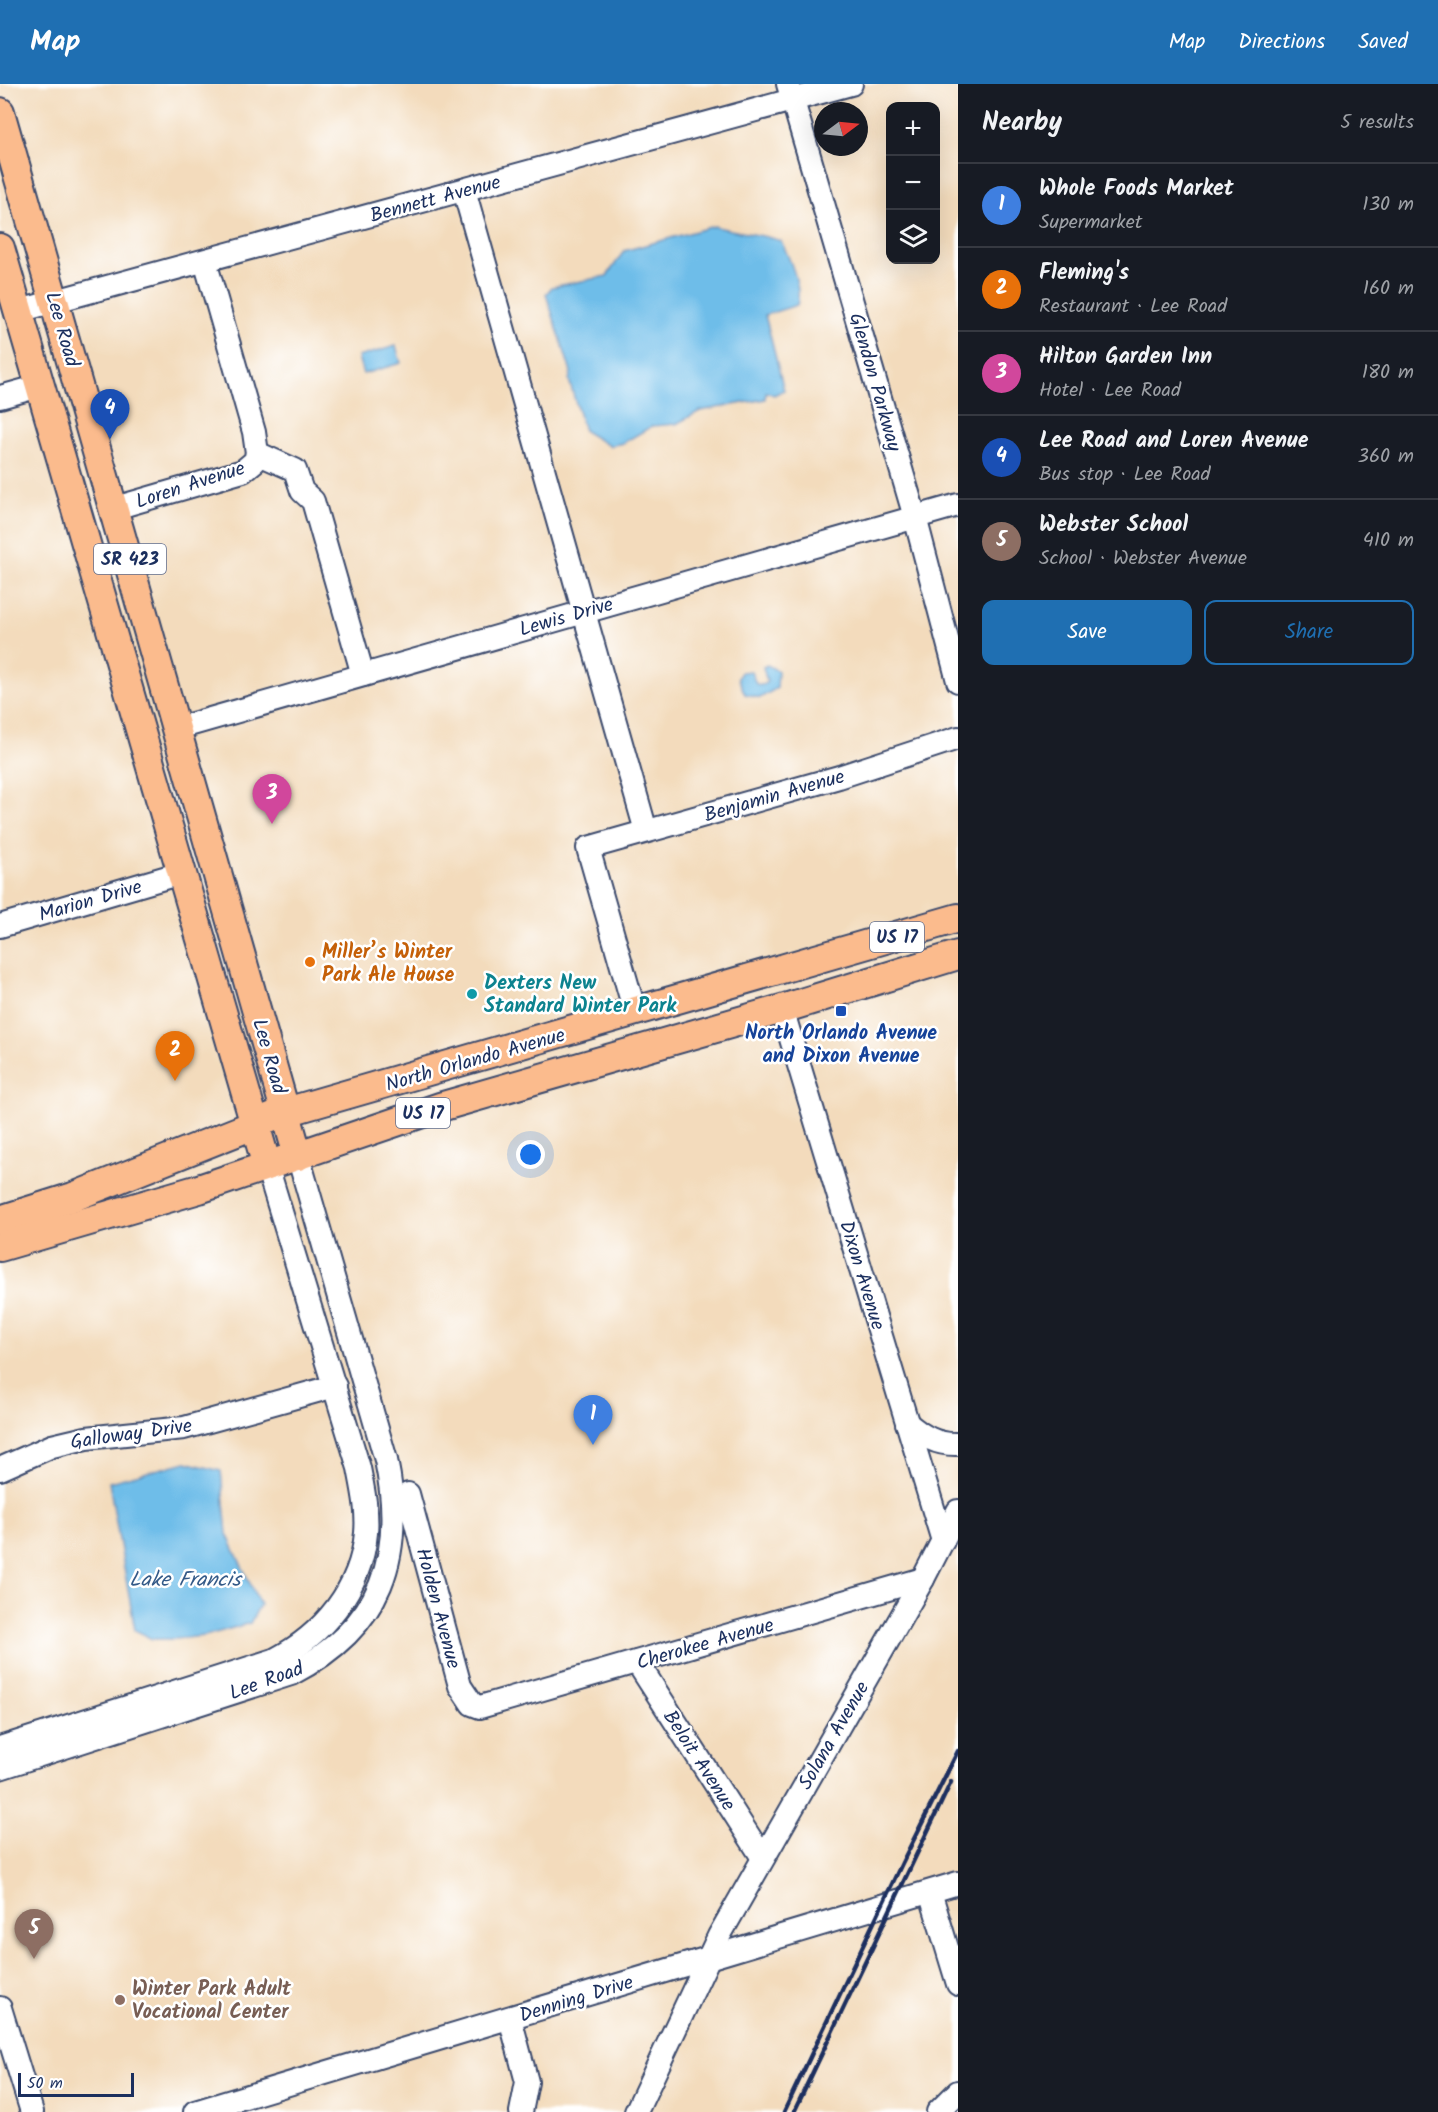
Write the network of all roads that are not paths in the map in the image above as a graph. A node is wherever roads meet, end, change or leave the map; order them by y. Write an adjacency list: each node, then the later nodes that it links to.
1 (851, 84): 2 (street, Bennett Avenue)
2 (791, 92): 4 (street, Bennett Avenue); 14 (street, Glendon Parkway)
3 (0, 112): 7 (main road, Lee Road / SR 423)
4 (464, 190): 6 (street, Bennett Avenue); 15 (street)
5 (0, 248): 8 (main road, Lee Road / SR 423)
6 (205, 261): 7 (street, Bennett Avenue); 11 (street)
7 (55, 302): 8 (street, Bennett Avenue); 13 (main road, Lee Road / SR 423)
8 (19, 311): 9 (main road, Lee Road / SR 423)
9 (40, 386): 10 (street); 18 (main road, Lee Road / SR 423)
10 (0, 397)
11 (257, 453): 13 (street, Loren Avenue); 16 (street)
12 (958, 505): 14 (street, Lewis Drive)
13 (115, 508): 19 (main road, Lee Road / SR 423)
14 (915, 517): 15 (street, Lewis Drive); 17 (street, Glendon Parkway)
15 (583, 611): 16 (street, Lewis Drive); 21 (street)
16 (363, 675): 19 (street, Lewis Drive)
17 (958, 681)
18 (131, 693): 19 (main road); 22 (main road, Lee Road / SR 423)
19 (175, 729): 30 (main road, Lee Road / SR 423)
20 (958, 738): 21 (street, Benjamin Avenue)
21 (646, 831): 27 (street, Benjamin Avenue)
22 (181, 873): 24 (street, Marion Drive); 31 (main road, Lee Road / SR 423)
23 (958, 918): 27 (main road, North Orlando Avenue / US 17)
24 (0, 926)
25 (958, 955): 26 (main road, North Orlando Avenue / US 17)
26 (782, 1009): 29 (main road, North Orlando Avenue / US 17); 37 (street, Dixon Avenue)
27 (635, 1012): 28 (main road, North Orlando Avenue / US 17)
28 (603, 1022): 29 (main road); 30 (main road, North Orlando Avenue / US 17)
29 (549, 1075): 32 (main road, North Orlando Avenue / US 17)
30 (286, 1112): 31 (main road, North Orlando Avenue / US 17); 32 (main road, Lee Road / SR 423)
31 (254, 1123): 33 (main road, Lee Road / SR 423); 34 (main road, North Orlando Avenue / US 17)
32 (298, 1156): 33 (main road, North Orlando Avenue / US 17); 39 (street, Lee Road)
33 (267, 1166): 35 (main road, North Orlando Avenue / US 17); 36 (street, Lee Road)
34 (0, 1220)
35 (0, 1247)
36 (335, 1386): 40 (street, Lee Road); 41 (street, Galloway Drive)
37 (907, 1423): 38 (street); 44 (street, Dixon Avenue)
38 (958, 1444)
39 (386, 1460): 40 (street); 47 (street, Lee Road)
40 (359, 1468): 47 (street, Lee Road)
41 (0, 1469)
42 (408, 1494): 48 (street, Holden Avenue)
43 (958, 1511): 44 (street, Solana Avenue)
44 (943, 1541): 45 (street, Solana Avenue)
45 (923, 1579): 46 (street, Cherokee Avenue); 51 (street, Solana Avenue)
46 (638, 1662): 48 (street, Cherokee Avenue); 51 (street, Beloit Avenue)
47 (180, 1701): 49 (street, Lee Road); 50 (street, Lee Road)
48 (487, 1707)
49 (0, 1748)
50 (0, 1768)
51 (763, 1858): 54 (street, Solana Avenue)
52 (958, 1884): 53 (street, Denning Drive)
53 (930, 1892): 54 (street, Denning Drive); 55 (street)
54 (707, 1959): 57 (street, Denning Drive); 62 (street, Solana Avenue)
55 (958, 1984)
56 (0, 2008): 59 (street)
57 (510, 2018): 60 (street, Denning Drive); 61 (street)
58 (958, 2092): 63 (street)
59 (32, 2112)
60 (195, 2112)
61 (521, 2112)
62 (636, 2112)
63 (938, 2112)

